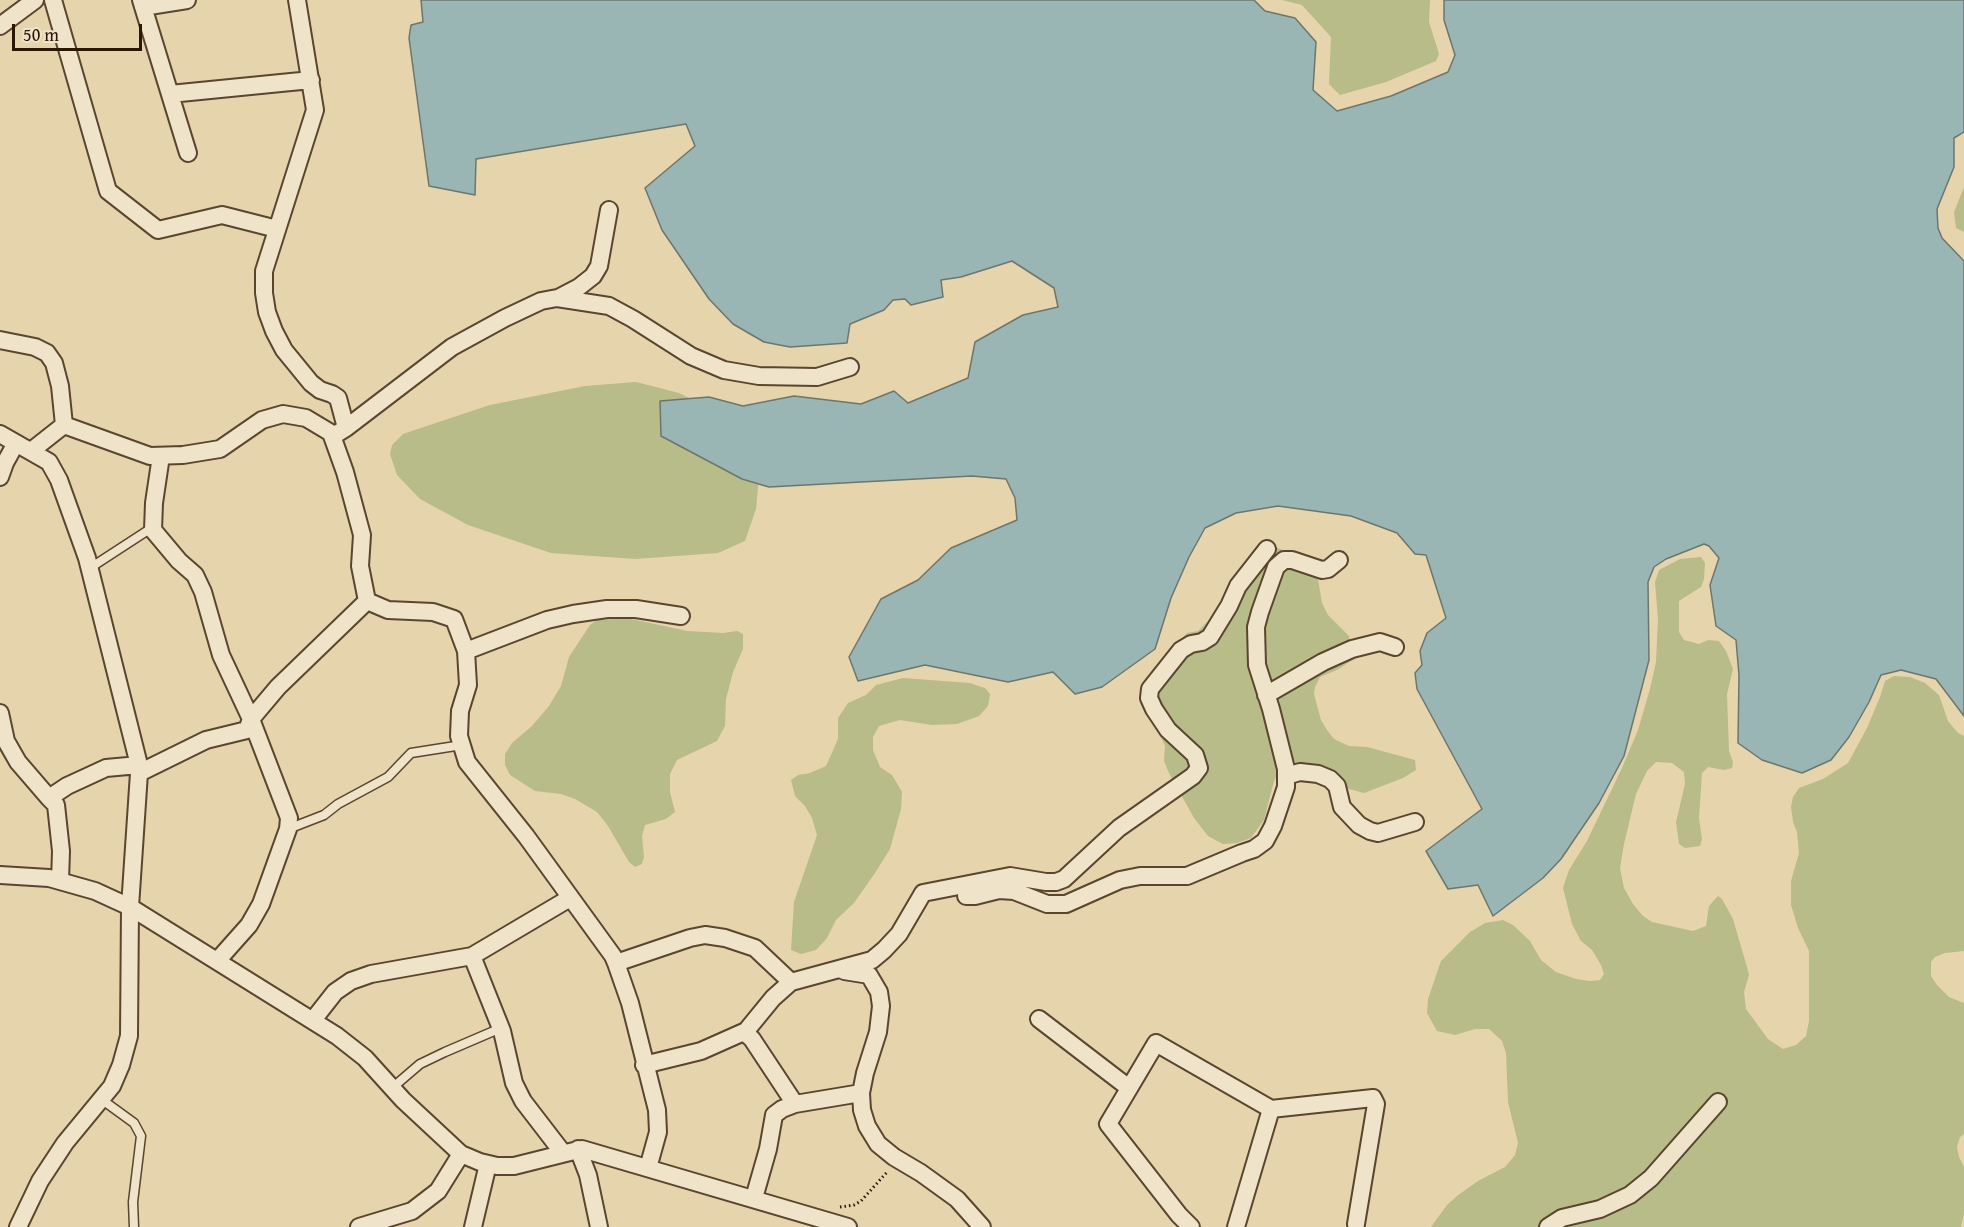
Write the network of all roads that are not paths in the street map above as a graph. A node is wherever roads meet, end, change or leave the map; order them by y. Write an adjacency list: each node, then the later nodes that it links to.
1 (34, 0): 6 (street)
2 (53, 0): 11 (street)
3 (187, 0): 5 (street)
4 (297, 0): 7 (street)
5 (142, 4): 8 (street)
6 (0, 26)
7 (311, 80): 8 (street); 11 (street)
8 (170, 94): 9 (street)
9 (188, 153)
10 (609, 210): 12 (street)
11 (277, 229): 16 (street)
12 (557, 298): 14 (street); 16 (street)
13 (0, 340): 15 (street)
14 (850, 367)
15 (64, 425): 19 (street); 20 (street)
16 (339, 432): 20 (street); 26 (street)
17 (0, 434): 18 (street)
18 (16, 443): 19 (street); 21 (street)
19 (31, 451): 25 (street)
20 (161, 456): 22 (street)
21 (0, 477)
22 (153, 527): 25 (lane); 32 (street)
23 (1267, 549): 41 (street)
24 (1339, 560): 30 (street)
25 (90, 568): 34 (street)
26 (367, 601): 29 (street); 32 (street)
27 (681, 616): 29 (street)
28 (1395, 648): 30 (street)
29 (466, 651): 33 (street)
30 (1266, 695): 35 (street)
31 (0, 713): 36 (street)
32 (251, 719): 34 (street); 38 (street)
33 (462, 745): 38 (lane); 42 (street)
34 (139, 769): 36 (street); 43 (street)
35 (1286, 776): 37 (street); 41 (street)
36 (49, 798): 40 (street)
37 (1415, 822)
38 (288, 829): 45 (street)
39 (0, 875): 40 (street)
40 (60, 881): 43 (street)
41 (948, 889): 47 (street)
42 (570, 898): 44 (street); 46 (street)
43 (130, 907): 45 (street); 57 (street)
44 (472, 956): 50 (street); 51 (street)
45 (217, 961): 50 (street)
46 (616, 963): 48 (street); 53 (street)
47 (836, 970): 48 (street); 56 (street)
48 (791, 982): 52 (street)
49 (1039, 1019): 55 (street)
50 (313, 1020): 54 (street)
51 (501, 1028): 54 (lane); 61 (street)
52 (744, 1032): 53 (street); 59 (street)
53 (644, 1065): 64 (street)
54 (392, 1088): 62 (street)
55 (1129, 1088): 60 (street); 74 (street)
56 (861, 1093): 59 (street); 73 (street)
57 (101, 1099): 67 (street); 68 (lane)
58 (1718, 1102): 76 (street)
59 (795, 1104): 65 (street)
60 (1271, 1109): 66 (street); 75 (street)
61 (570, 1151): 63 (street); 64 (street); 71 (street)
62 (461, 1154): 63 (street); 69 (street)
63 (488, 1164): 70 (street)
64 (648, 1168): 65 (street)
65 (754, 1198): 72 (street)
66 (1356, 1224)
67 (18, 1227)
68 (134, 1227)
69 (359, 1227)
70 (473, 1227)
71 (599, 1227)
72 (848, 1227)
73 (982, 1227)
74 (1191, 1227)
75 (1236, 1227)
76 (1548, 1227)

